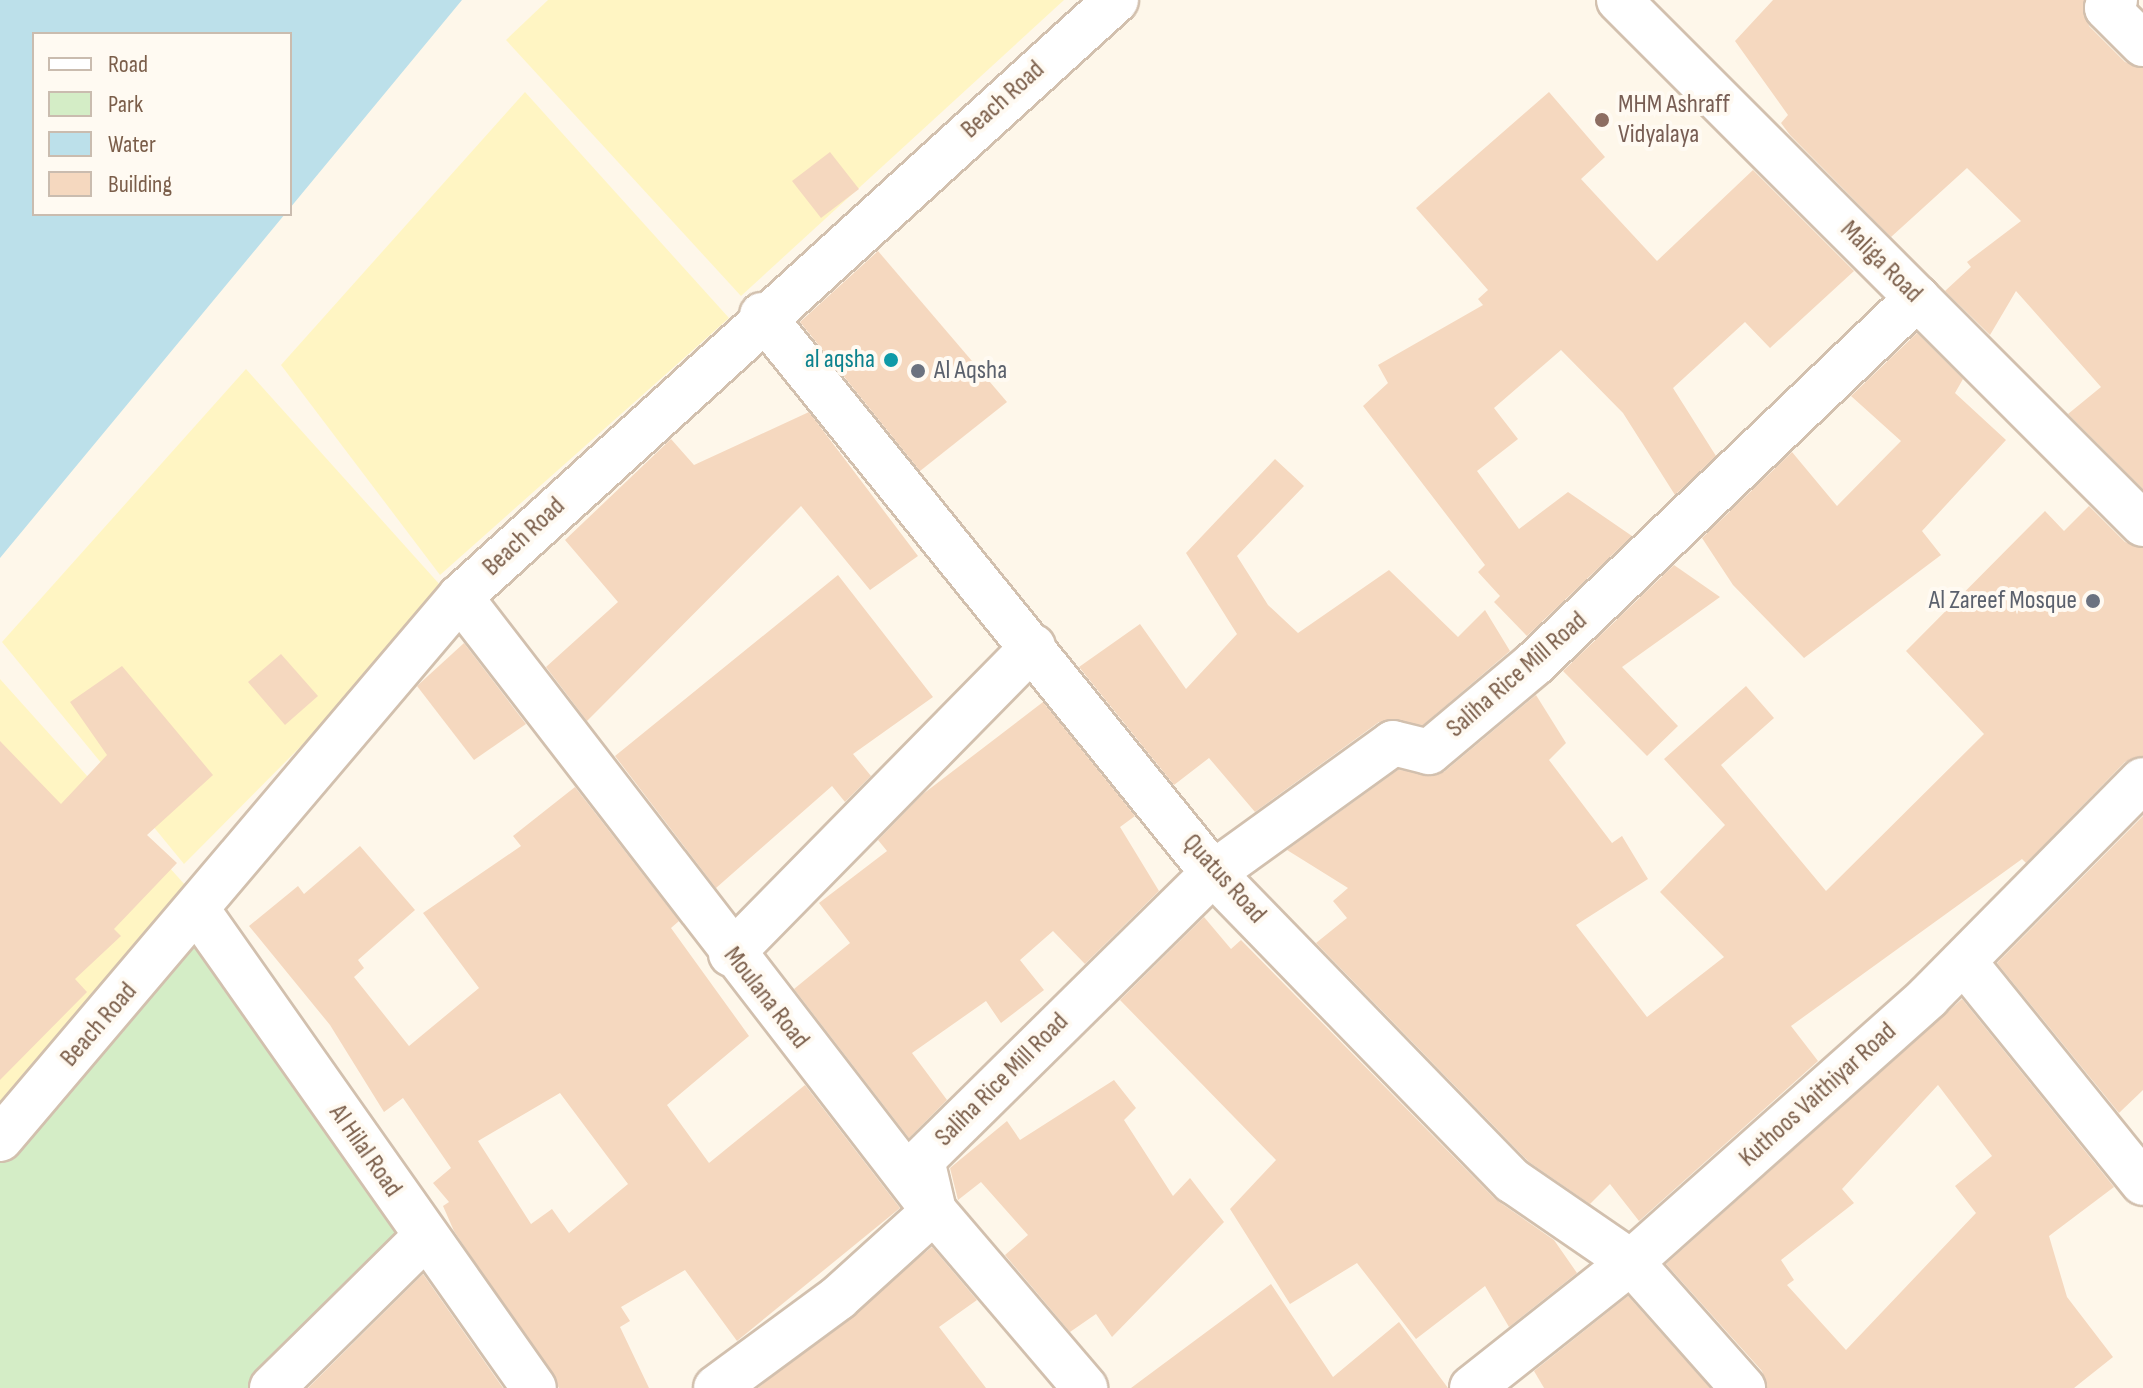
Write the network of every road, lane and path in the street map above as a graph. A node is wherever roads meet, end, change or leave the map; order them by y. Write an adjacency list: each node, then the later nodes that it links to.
1 (1116, 0): 6 (street, Beach Road)
2 (1619, 0): 5 (street, Maliga Road)
3 (2115, 0): 4 (street)
4 (2143, 44)
5 (1917, 298): 7 (street, Maliga Road); 11 (street, Saliha Rice Mill Road)
6 (762, 315): 8 (street, Beach Road); 9 (street, Quatus Road)
7 (2143, 524)
8 (460, 597): 12 (street, Beach Road); 13 (street, Moulana Road)
9 (1033, 647): 11 (street, Quatus Road); 13 (street)
10 (2143, 780): 14 (street, Kuthoos Vaithiyar Road)
11 (1213, 873): 17 (street, Saliha Rice Mill Road); 19 (street, Quatus Road)
12 (198, 911): 15 (street, Beach Road); 18 (street, Al Hilal Road)
13 (731, 954): 17 (street, Moulana Road)
14 (1965, 963): 16 (street); 19 (street, Kuthoos Vaithiyar Road)
15 (0, 1139)
16 (2143, 1183)
17 (934, 1211): 22 (street); 23 (street, Moulana Road)
18 (425, 1237): 20 (street); 21 (street, Al Hilal Road)
19 (1631, 1262): 24 (street, Kuthoos Vaithiyar Road); 25 (street, Quatus Road)
20 (272, 1388)
21 (534, 1388)
22 (716, 1388)
23 (1085, 1388)
24 (1472, 1388)
25 (1743, 1388)

